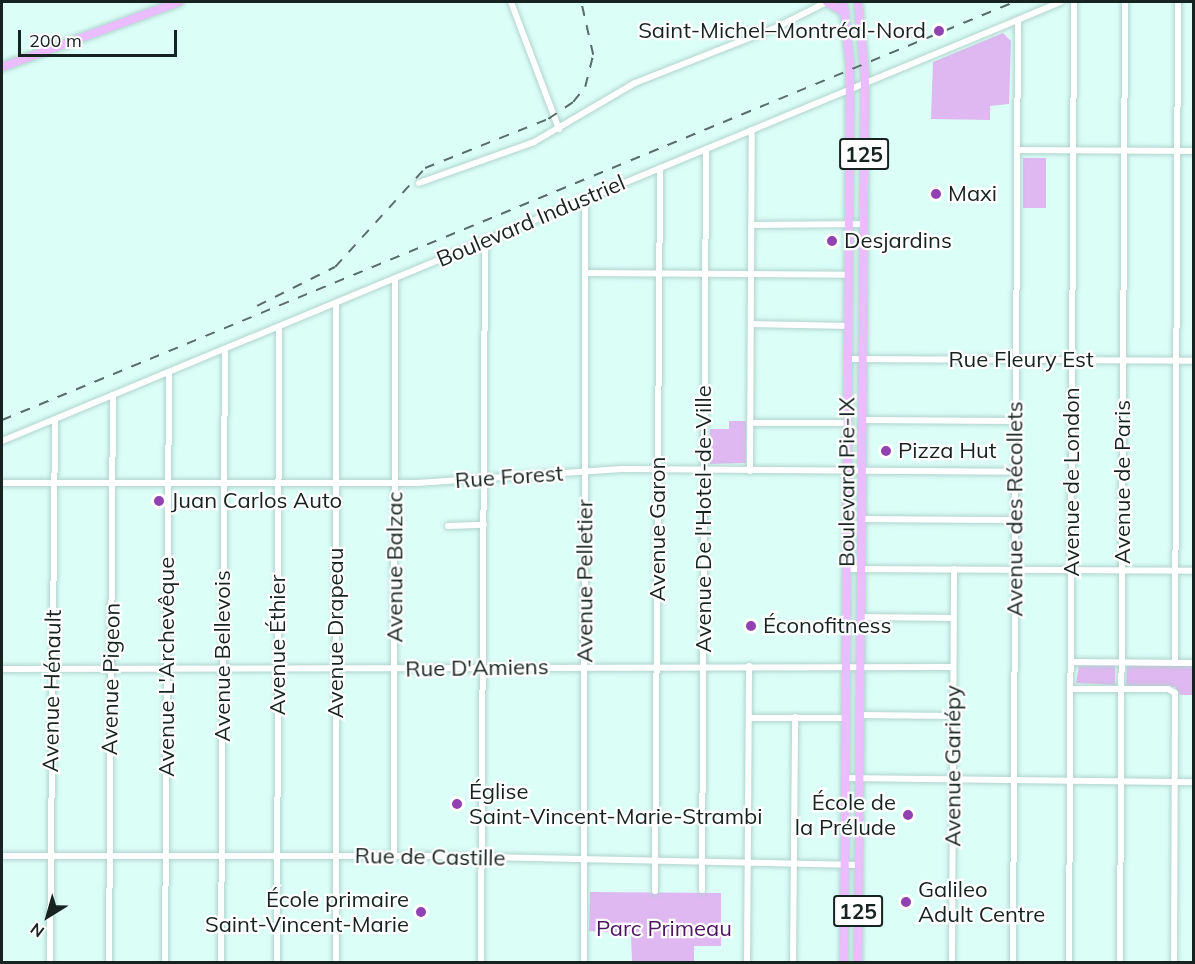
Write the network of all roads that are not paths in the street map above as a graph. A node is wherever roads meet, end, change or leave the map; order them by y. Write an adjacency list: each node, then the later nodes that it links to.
1 (178, 2): 12 (main road)
2 (511, 2): 15 (street)
3 (827, 2): 10 (main road); 15 (street)
4 (843, 2): 10 (main road, Boulevard Pie-IX / 125)
5 (858, 2): 13 (main road, Boulevard Pie-IX / 125)
6 (1061, 2): 11 (street, Boulevard Industriel)
7 (1074, 2): 20 (street, Avenue de London)
8 (1125, 2): 19 (street, Avenue de Paris)
9 (1178, 2): 21 (street)
10 (845, 13): 14 (main road, Boulevard Pie-IX / 125)
11 (1018, 20): 13 (street, Boulevard Industriel); 18 (street, Avenue des Récollets)
12 (2, 68)
13 (864, 84): 14 (street, Boulevard Industriel); 26 (main road, Boulevard Pie-IX / 125)
14 (850, 90): 16 (street, Boulevard Industriel); 28 (main road, Boulevard Pie-IX / 125)
15 (559, 129): 24 (street)
16 (753, 130): 17 (street, Boulevard Industriel); 27 (street)
17 (706, 149): 23 (street, Boulevard Industriel); 32 (street, Avenue De l'Hotel-de-Ville)
18 (1017, 150): 20 (street); 43 (street, Avenue des Récollets)
19 (1124, 150): 20 (street); 21 (street); 45 (street, Avenue de Paris)
20 (1073, 151): 44 (street, Avenue de London)
21 (1178, 151): 22 (street); 46 (street)
22 (1194, 151)
23 (660, 168): 25 (street, Boulevard Industriel); 31 (street, Avenue Garon)
24 (418, 183)
25 (585, 199): 29 (street, Boulevard Industriel); 30 (street, Avenue Pelletier)
26 (863, 224): 28 (street); 42 (main road, Boulevard Pie-IX / 125)
27 (752, 225): 28 (street); 34 (street)
28 (849, 226): 33 (main road, Boulevard Pie-IX / 125)
29 (485, 241): 35 (street, Boulevard Industriel); 63 (street)
30 (585, 273): 31 (street); 60 (street, Avenue Pelletier)
31 (660, 274): 32 (street); 56 (street, Avenue Garon)
32 (706, 274): 34 (street); 57 (street, Avenue De l'Hotel-de-Ville)
33 (849, 275): 34 (street); 38 (main road, Boulevard Pie-IX / 125)
34 (752, 276): 37 (street)
35 (395, 278): 36 (street, Boulevard Industriel); 71 (street, Avenue Balzac)
36 (336, 303): 39 (street, Boulevard Industriel); 70 (street, Avenue Drapeau)
37 (752, 324): 38 (street); 53 (street)
38 (848, 326): 41 (main road, Boulevard Pie-IX / 125)
39 (279, 327): 40 (street, Boulevard Industriel); 69 (street, Avenue Éthier)
40 (225, 349): 48 (street, Boulevard Industriel); 68 (street, Avenue Bellevois)
41 (848, 359): 42 (street, Rue Fleury Est); 54 (main road, Boulevard Pie-IX / 125)
42 (862, 360): 43 (street, Rue Fleury Est); 51 (main road, Boulevard Pie-IX / 125)
43 (1016, 360): 44 (street, Rue Fleury Est); 52 (street, Avenue des Récollets)
44 (1072, 360): 45 (street, Rue Fleury Est); 80 (street, Avenue de London)
45 (1123, 361): 46 (street, Rue Fleury Est); 81 (street, Avenue de Paris)
46 (1177, 361): 47 (street, Rue Fleury Est); 82 (street)
47 (1194, 361)
48 (169, 372): 49 (street, Boulevard Industriel); 67 (street, Avenue L'Archevêque)
49 (113, 395): 50 (street, Boulevard Industriel); 66 (street, Avenue Pigeon)
50 (55, 420): 55 (street, Boulevard Industriel); 65 (street, Avenue Hénault)
51 (862, 420): 52 (street); 58 (main road, Boulevard Pie-IX / 125)
52 (1016, 421): 61 (street, Avenue des Récollets)
53 (750, 423): 54 (street); 59 (street)
54 (848, 423): 62 (main road, Boulevard Pie-IX / 125)
55 (2, 441)
56 (659, 469): 57 (street, Rue Forest); 60 (street, Rue Forest); 90 (street, Avenue Garon)
57 (705, 470): 59 (street, Rue Forest); 92 (street, Avenue De l'Hotel-de-Ville)
58 (862, 470): 61 (street, Rue Forest); 62 (street, Rue Forest); 72 (main road, Boulevard Pie-IX / 125)
59 (750, 471): 62 (street, Rue Forest)
60 (585, 472): 63 (street, Rue Forest); 91 (street, Avenue Pelletier)
61 (1016, 472): 73 (street, Avenue des Récollets)
62 (848, 473): 76 (main road, Boulevard Pie-IX / 125)
63 (484, 478): 71 (street, Rue Forest); 74 (street)
64 (2, 483): 65 (street, Rue Forest)
65 (54, 483): 66 (street, Rue Forest); 101 (street, Avenue Hénault)
66 (112, 483): 67 (street, Rue Forest); 102 (street, Avenue Pigeon)
67 (168, 483): 68 (street, Rue Forest); 103 (street, Avenue L'Archevêque)
68 (224, 483): 69 (street, Rue Forest); 99 (street, Avenue Bellevois)
69 (278, 483): 70 (street, Rue Forest); 100 (street, Avenue Éthier)
70 (336, 483): 71 (street, Rue Forest); 104 (street, Avenue Drapeau)
71 (395, 483): 105 (street, Avenue Balzac)
72 (861, 519): 73 (street); 77 (main road, Boulevard Pie-IX / 125)
73 (1016, 520): 79 (street, Avenue des Récollets)
74 (484, 525): 75 (street); 97 (street)
75 (448, 526)
76 (847, 569): 77 (street); 95 (main road, Boulevard Pie-IX / 125)
77 (861, 569): 78 (street); 84 (main road, Boulevard Pie-IX / 125)
78 (954, 569): 79 (street); 85 (street, Avenue Gariépy)
79 (1016, 570): 80 (street); 116 (street, Avenue des Récollets)
80 (1071, 570): 81 (street); 86 (street, Avenue de London)
81 (1122, 570): 82 (street); 87 (street, Avenue de Paris)
82 (1176, 571): 83 (street); 88 (street)
83 (1194, 571)
84 (860, 616): 85 (street); 94 (main road, Boulevard Pie-IX / 125)
85 (953, 618): 96 (street, Avenue Gariépy)
86 (1071, 662): 87 (street); 106 (street, Avenue de London)
87 (1122, 662): 88 (street); 107 (street, Avenue de Paris)
88 (1175, 663): 89 (street)
89 (1194, 663)
90 (657, 665): 91 (street, Rue D'Amiens); 92 (street, Rue D'Amiens); 131 (street, Avenue Garon)
91 (585, 666): 97 (street, Rue D'Amiens); 130 (street, Avenue Pelletier)
92 (703, 666): 93 (street, Rue D'Amiens); 132 (street, Avenue De l'Hotel-de-Ville)
93 (749, 666): 95 (street, Rue D'Amiens); 111 (street)
94 (860, 666): 95 (street, Rue D'Amiens); 96 (street, Rue D'Amiens); 108 (main road, Boulevard Pie-IX / 125)
95 (846, 667): 112 (main road, Boulevard Pie-IX / 125)
96 (953, 667): 109 (street, Avenue Gariépy)
97 (483, 668): 105 (street, Rue D'Amiens); 129 (street)
98 (2, 669): 101 (street, Rue D'Amiens)
99 (223, 669): 100 (street, Rue D'Amiens); 103 (street, Rue D'Amiens); 125 (street, Avenue Bellevois)
100 (277, 669): 104 (street, Rue D'Amiens); 126 (street, Avenue Éthier)
101 (52, 670): 102 (street, Rue D'Amiens); 122 (street, Avenue Hénault)
102 (111, 670): 103 (street, Rue D'Amiens); 123 (street, Avenue Pigeon)
103 (167, 670): 124 (street, Avenue L'Archevêque)
104 (336, 670): 105 (street, Rue D'Amiens); 127 (street, Avenue Drapeau)
105 (394, 670): 128 (street, Avenue Balzac)
106 (1071, 689): 107 (street); 117 (street, Avenue de London)
107 (1122, 689): 118 (street, Avenue de Paris); 119 (street)
108 (860, 715): 109 (street); 114 (main road, Boulevard Pie-IX / 125)
109 (953, 716): 115 (street, Avenue Gariépy)
110 (795, 717): 111 (street); 112 (street); 134 (street)
111 (749, 718): 133 (street)
112 (846, 718): 113 (main road, Boulevard Pie-IX / 125)
113 (845, 778): 114 (street); 135 (main road, Boulevard Pie-IX / 125)
114 (859, 778): 115 (street); 136 (main road, Boulevard Pie-IX / 125)
115 (953, 780): 116 (street); 151 (street, Avenue Gariépy)
116 (1014, 781): 117 (street); 152 (street, Avenue des Récollets)
117 (1070, 781): 118 (street); 153 (street, Avenue de London)
118 (1121, 782): 119 (street); 154 (street, Avenue de Paris)
119 (1175, 782): 120 (street); 155 (street)
120 (1194, 782)
121 (2, 856): 122 (street, Rue de Castille)
122 (51, 856): 123 (street, Rue de Castille); 139 (street, Avenue Hénault)
123 (110, 856): 124 (street, Rue de Castille); 140 (street, Avenue Pigeon)
124 (165, 856): 125 (street, Rue de Castille); 141 (street, Avenue L'Archevêque)
125 (222, 856): 126 (street, Rue de Castille); 142 (street, Avenue Bellevois)
126 (277, 856): 127 (street, Rue de Castille); 143 (street, Avenue Éthier)
127 (336, 856): 128 (street, Rue de Castille); 144 (street, Avenue Drapeau)
128 (394, 856): 129 (street, Rue de Castille)
129 (482, 857): 130 (street, Rue de Castille); 145 (street)
130 (584, 860): 131 (street, Rue de Castille); 146 (street, Avenue Pelletier)
131 (656, 862): 132 (street, Rue de Castille); 138 (street, Avenue Garon)
132 (702, 862): 133 (street, Rue de Castille); 137 (street, Avenue De l'Hotel-de-Ville)
133 (748, 863): 134 (street, Rue de Castille); 147 (street)
134 (793, 863): 135 (street, Rue de Castille); 148 (street)
135 (844, 865): 136 (street, Rue de Castille); 149 (main road, Boulevard Pie-IX / 125)
136 (859, 865): 150 (main road, Boulevard Pie-IX / 125)
137 (702, 890)
138 (655, 891)
139 (50, 963)
140 (109, 963)
141 (165, 963)
142 (221, 963)
143 (277, 963)
144 (336, 963)
145 (481, 963)
146 (584, 963)
147 (747, 963)
148 (793, 963)
149 (844, 963)
150 (858, 963)
151 (952, 963)
152 (1013, 963)
153 (1069, 963)
154 (1120, 963)
155 (1174, 963)

